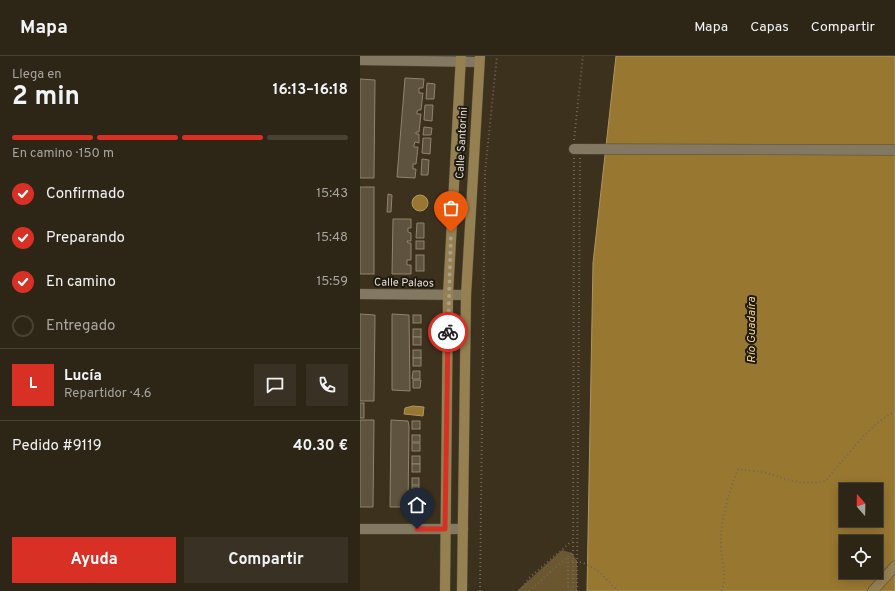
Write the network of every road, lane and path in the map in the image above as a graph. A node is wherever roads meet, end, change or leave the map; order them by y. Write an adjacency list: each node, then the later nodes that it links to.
1 (497, 56): 23 (path)
2 (583, 56): 6 (path)
3 (461, 58): 4 (street); 5 (street); 10 (street, Calle Santorini)
4 (479, 59): 9 (street, Calle Santorini)
5 (360, 60)
6 (577, 149): 7 (street); 15 (path); 19 (path)
7 (895, 150)
8 (360, 294): 10 (street, Calle Palaos)
9 (466, 294): 10 (street, Calle Palaos); 14 (street, Calle Santorini)
10 (448, 295): 13 (street, Calle Santorini)
11 (895, 412): 30 (path)
12 (360, 529): 13 (street)
13 (445, 529): 14 (street); 21 (street, Calle Santorini)
14 (463, 529): 22 (street, Calle Santorini)
15 (573, 541): 16 (path); 24 (path)
16 (572, 553): 17 (path); 18 (path)
17 (568, 556): 25 (path); 26 (path)
18 (572, 561): 19 (path); 27 (path)
19 (577, 562): 28 (path); 29 (path)
20 (895, 566): 31 (street)
21 (444, 591)
22 (462, 591)
23 (480, 591)
24 (520, 591)
25 (529, 591)
26 (568, 591)
27 (573, 591)
28 (577, 591)
29 (618, 591)
30 (722, 591)
31 (873, 591)

